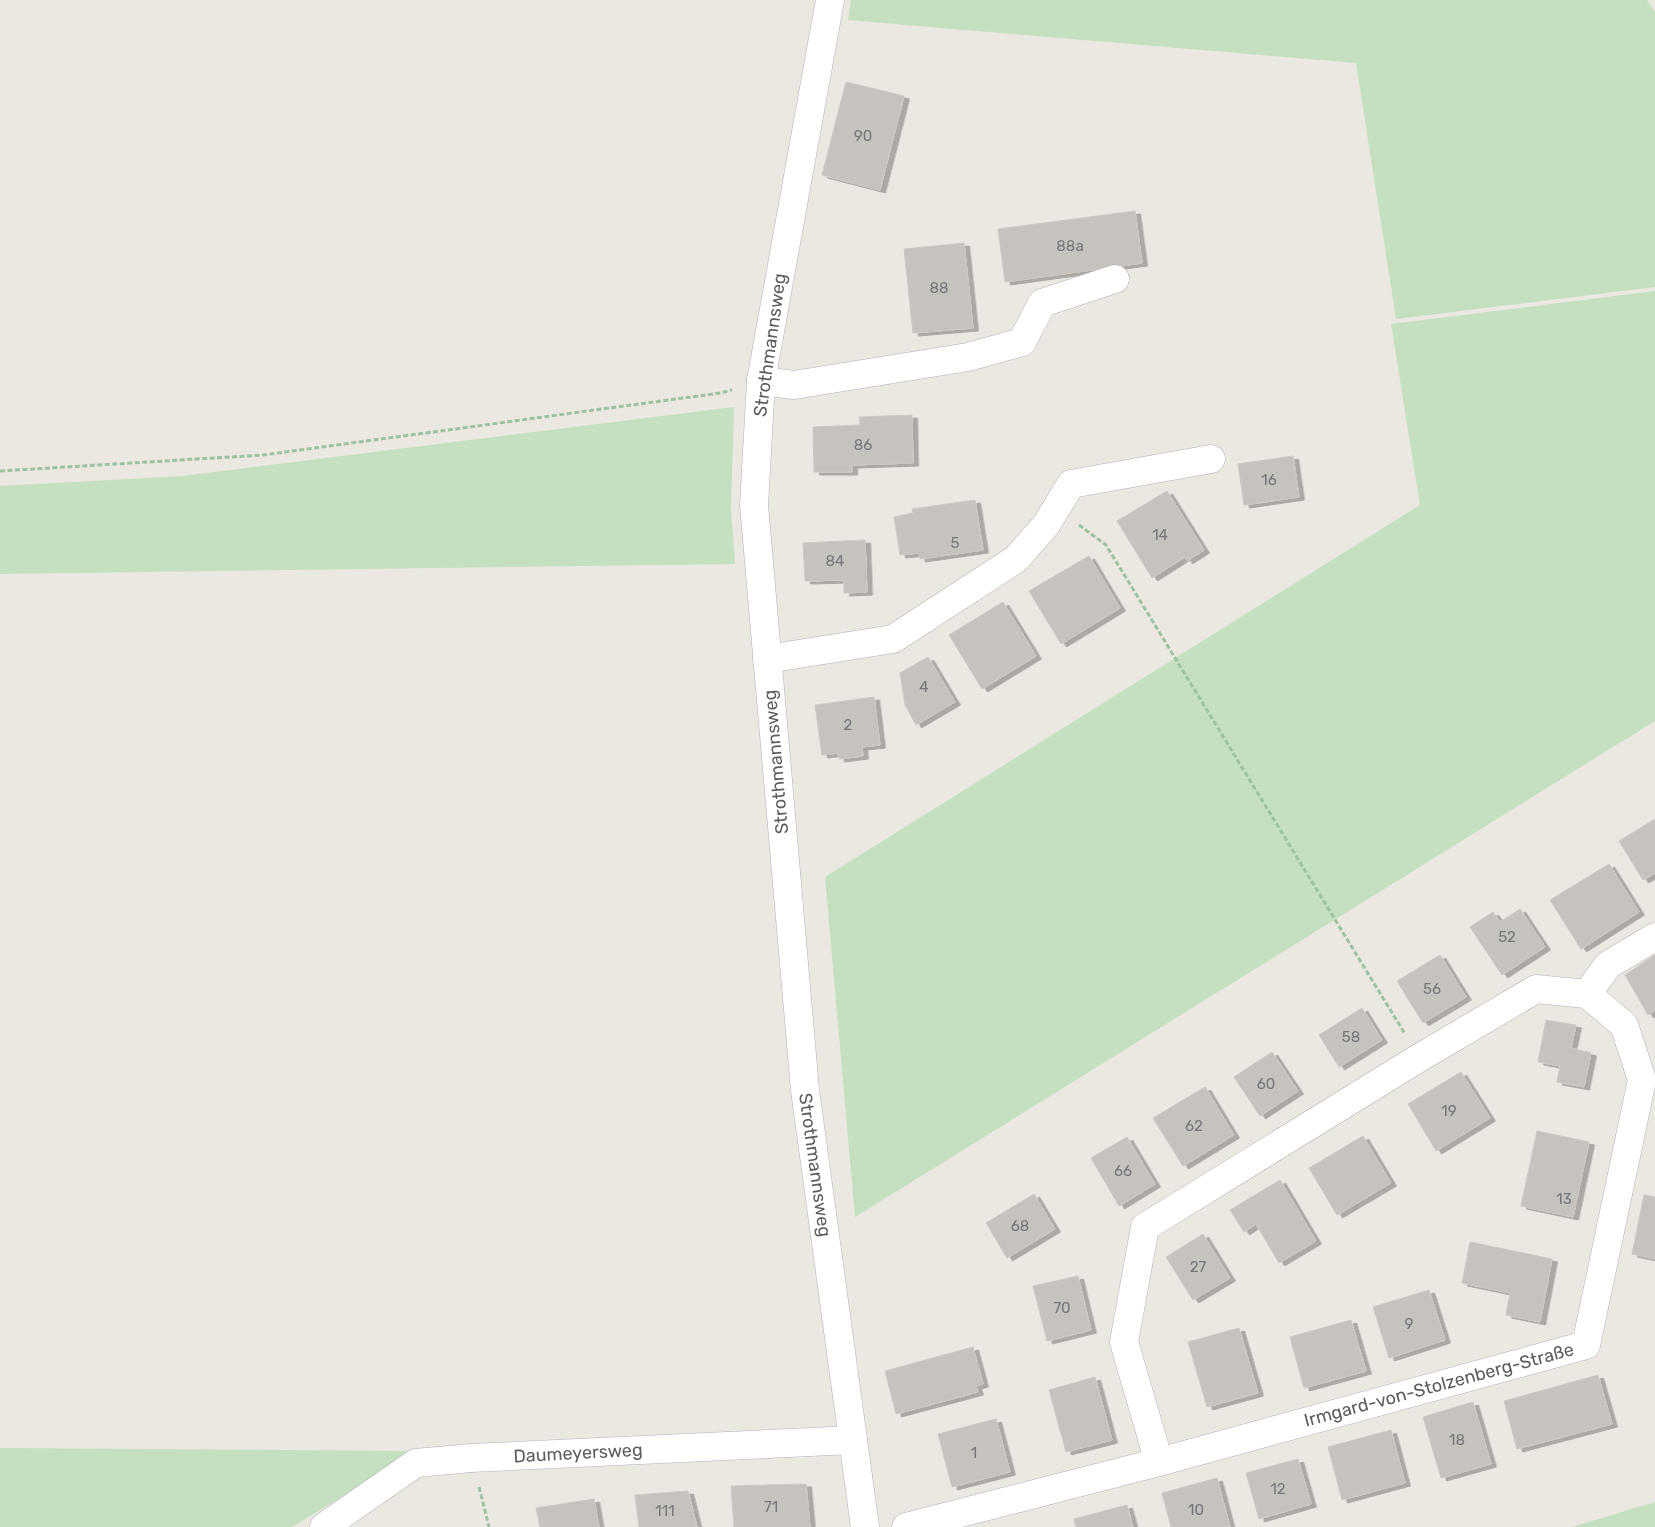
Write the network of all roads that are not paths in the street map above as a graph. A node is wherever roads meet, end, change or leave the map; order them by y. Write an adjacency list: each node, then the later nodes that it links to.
1 (830, 0): 3 (street, Strothmannsweg)
2 (1115, 279): 3 (street)
3 (761, 381): 5 (street, Strothmannsweg)
4 (1212, 459): 5 (street)
5 (767, 658): 8 (street, Strothmannsweg)
6 (1655, 936): 7 (street)
7 (1586, 994): 9 (street); 9 (street, Irmgard-von-Stolzenberg-Straße)
8 (853, 1440): 10 (street, Daumeyersweg); 11 (street, Strothmannsweg)
9 (1159, 1462): 12 (street, Irmgard-von-Stolzenberg-Straße)
10 (324, 1527)
11 (865, 1527)
12 (906, 1527)

